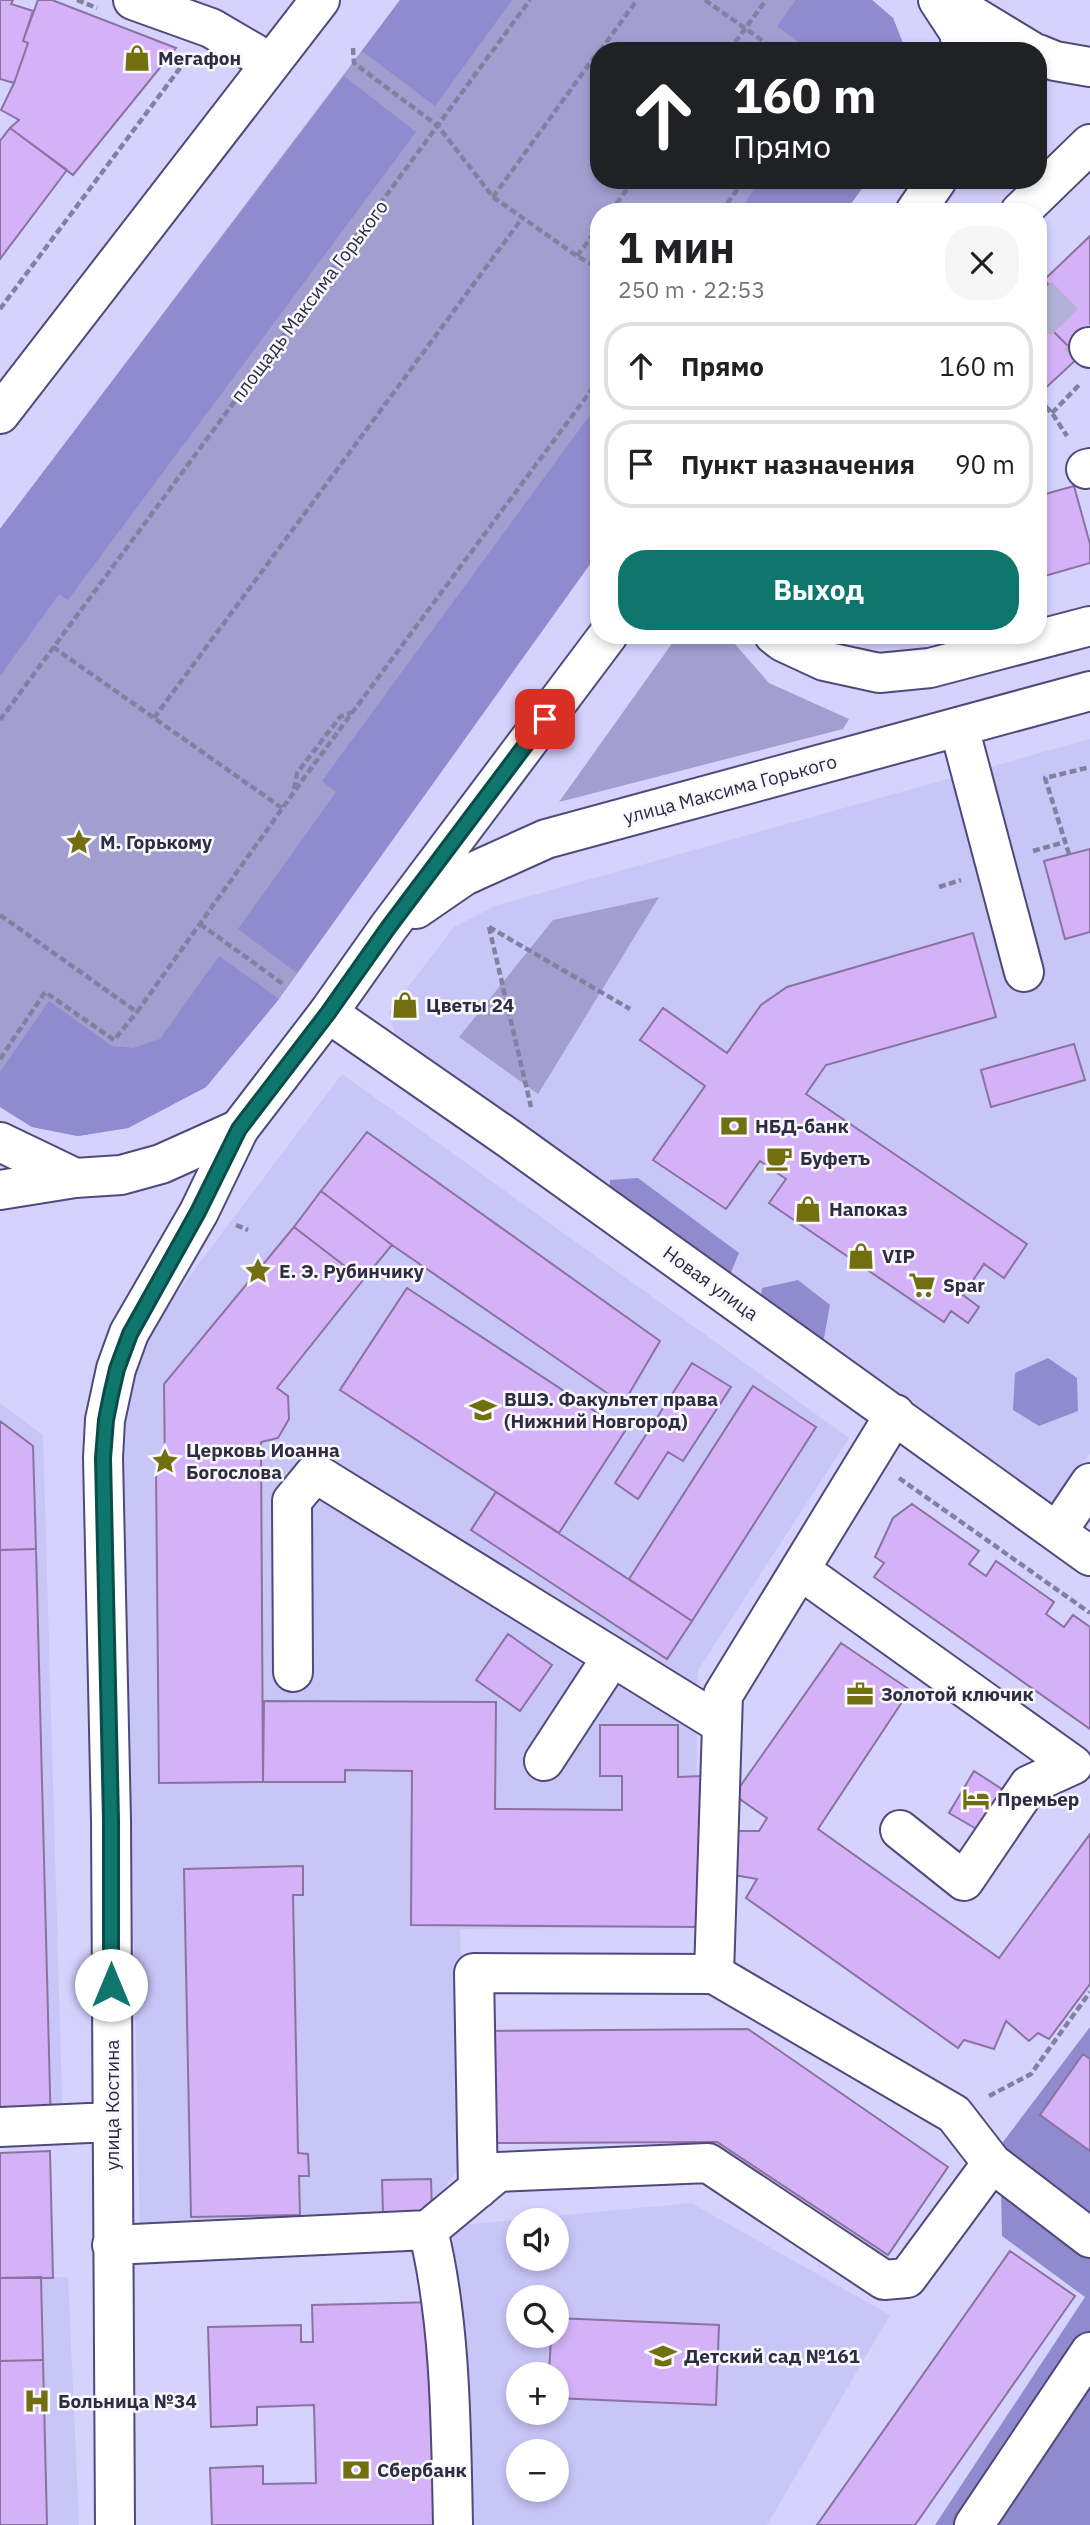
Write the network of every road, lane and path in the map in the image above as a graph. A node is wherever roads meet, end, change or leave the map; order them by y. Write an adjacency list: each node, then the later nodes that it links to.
1 (133, 0): 18 (main road)
2 (320, 0): 18 (main road)
3 (530, 0): 21 (path, площадь Максима Горького)
4 (637, 0): 10 (path)
5 (705, 0): 9 (path)
6 (766, 0): 9 (path)
7 (938, 0): 13 (main road)
8 (947, 0): 14 (main road)
9 (746, 29): 11 (path); 12 (path)
10 (606, 42)
11 (736, 42)
12 (764, 42)
13 (961, 42)
14 (1016, 42)
15 (354, 48): 21 (path)
16 (190, 55): 31 (path)
17 (1047, 58): 20 (main road)
18 (271, 63): 35 (main road)
19 (590, 64): 25 (path)
20 (1090, 67)
21 (438, 126): 25 (path); 41 (path, площадь Максима Горького)
22 (1090, 144): 23 (main road)
23 (1047, 186)
24 (1044, 189): 26 (main road)
25 (493, 197): 27 (path)
26 (1029, 203)
27 (523, 217): 29 (path); 44 (path)
28 (590, 239): 29 (path)
29 (577, 256): 30 (path)
30 (590, 263)
31 (0, 309)
32 (590, 393): 43 (path)
33 (1065, 399): 34 (path)
34 (1052, 412)
35 (0, 414)
36 (1090, 626): 37 (main road)
37 (1047, 637)
38 (601, 644): 56 (main road)
39 (787, 644): 40 (main road)
40 (1021, 644)
41 (53, 647): 44 (path); 45 (path)
42 (1090, 691): 46 (main road, улица Максима Горького)
43 (352, 712): 48 (path); 48 (path)
44 (153, 718): 49 (path)
45 (0, 720)
46 (959, 727): 56 (main road, улица Максима Горького); 57 (main road)
47 (1090, 767): 50 (path)
48 (294, 791): 49 (path)
49 (282, 808): 54 (path)
50 (1069, 855)
51 (958, 882): 52 (path)
52 (939, 887)
53 (3, 916): 55 (path); 60 (path)
54 (200, 924): 58 (path); 60 (path)
55 (0, 925)
56 (388, 928): 61 (main road)
57 (1024, 972)
58 (284, 984)
59 (630, 1009): 63 (path)
60 (137, 1012): 62 (path)
61 (328, 1013): 64 (main road); 68 (main road, Новая улица)
62 (0, 1059)
63 (532, 1110)
64 (239, 1129): 66 (main road); 83 (main road, улица Костина)
65 (0, 1142): 66 (main road)
66 (75, 1178): 67 (main road)
67 (0, 1190)
68 (895, 1414): 71 (main road, Новая улица); 73 (main road)
69 (897, 1477): 74 (path)
70 (1090, 1483): 71 (main road)
71 (1056, 1532): 72 (main road, Новая улица)
72 (1090, 1556)
73 (800, 1570): 77 (main road); 79 (main road)
74 (1090, 1613)
75 (612, 1657): 76 (main road); 77 (main road); 78 (main road)
76 (293, 1672)
77 (721, 1724): 80 (main road)
78 (544, 1761)
79 (900, 1830)
80 (715, 1973): 82 (main road); 86 (main road)
81 (1090, 1992): 82 (path)
82 (954, 2114): 85 (main road)
83 (111, 2122): 84 (main road); 89 (main road, улица Костина)
84 (0, 2127)
85 (992, 2163): 86 (main road); 88 (main road)
86 (478, 2189): 87 (main road)
87 (428, 2230): 89 (main road); 92 (main road)
88 (1090, 2238)
89 (112, 2245): 91 (main road, улица Костина)
90 (1090, 2352): 93 (main road)
91 (114, 2525)
92 (453, 2525)
93 (974, 2525)

